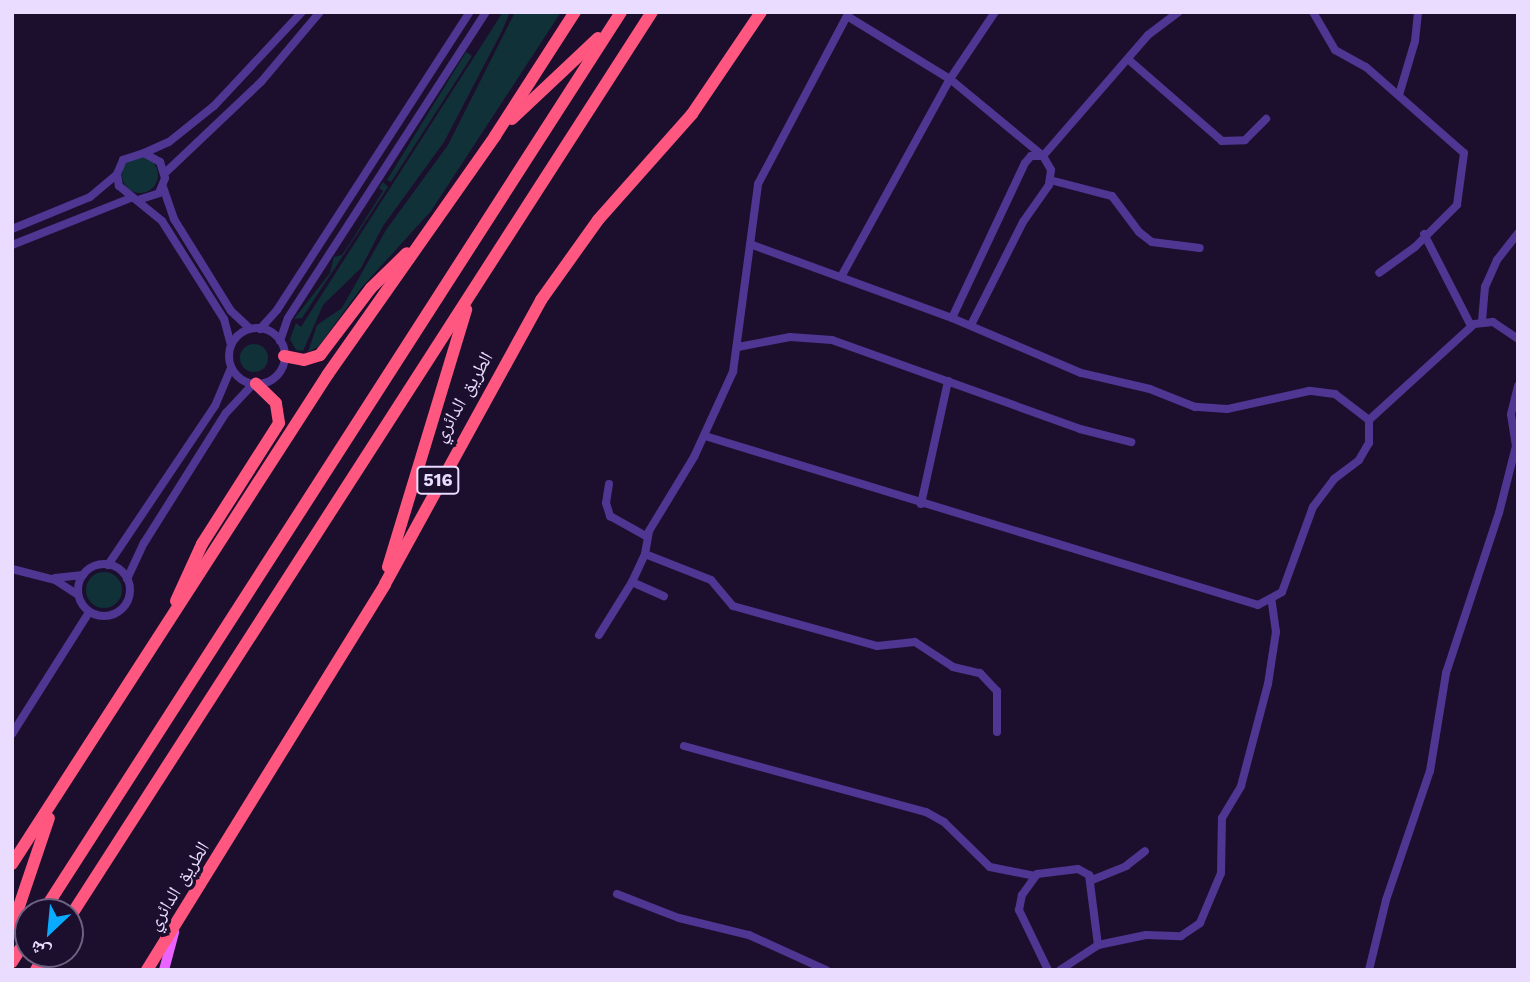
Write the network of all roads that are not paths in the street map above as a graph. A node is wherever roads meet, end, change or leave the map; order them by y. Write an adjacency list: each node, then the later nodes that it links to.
1 (320, 12): 22 (street)
2 (470, 12): 41 (street)
3 (486, 12): 43 (street)
4 (575, 12): 19 (highway)
5 (621, 12): 14 (highway)
6 (652, 12): 36 (highway, 516)
7 (761, 12): 64 (highway, الطريق الدائري / 516)
8 (995, 12): 16 (street)
9 (1179, 12): 15 (street)
10 (1313, 12): 17 (street)
11 (1418, 12): 17 (street)
12 (297, 14): 20 (street)
13 (848, 14): 16 (street); 30 (street)
14 (612, 26): 19 (highway); 80 (highway)
15 (1129, 60): 18 (street); 21 (street)
16 (950, 79): 21 (street); 35 (street)
17 (1399, 95): 29 (street)
18 (1266, 119)
19 (495, 136): 32 (highway)
20 (144, 153): 22 (street); 23 (street)
21 (1042, 156): 24 (street); 37 (street)
22 (165, 173): 25 (street)
23 (117, 174): 26 (street); 27 (street)
24 (1050, 180): 33 (street); 39 (street)
25 (163, 187): 26 (street); 41 (street)
26 (135, 199): 31 (street); 44 (street)
27 (12, 229)
28 (1518, 233): 38 (street)
29 (1424, 234): 34 (street); 40 (street)
30 (750, 244): 35 (street); 45 (street)
31 (12, 245)
32 (416, 247): 46 (highway); 69 (highway)
33 (1200, 248)
34 (1380, 273)
35 (841, 277): 37 (street)
36 (474, 286): 64 (highway, 516); 81 (highway, 516)
37 (952, 318): 39 (street)
38 (1482, 321): 40 (street); 42 (street)
39 (971, 326): 51 (street)
40 (1471, 326): 51 (street)
41 (255, 329): 43 (street); 44 (street)
42 (1518, 339)
43 (280, 341): 46 (street)
44 (231, 345): 47 (street)
45 (738, 347): 48 (street); 52 (street)
46 (284, 356): 49 (street)
47 (232, 368): 49 (street); 58 (street)
48 (948, 381): 53 (street); 55 (street)
49 (254, 384): 62 (street); 69 (highway)
50 (1518, 386): 90 (street)
51 (1368, 420): 67 (street)
52 (705, 436): 55 (street); 56 (street)
53 (1131, 442)
54 (609, 484): 56 (street)
55 (920, 504): 67 (street)
56 (646, 536): 57 (street)
57 (645, 554): 63 (street); 71 (street)
58 (108, 565): 60 (street); 62 (street)
59 (12, 569): 61 (street)
60 (83, 575): 61 (street); 65 (street)
61 (49, 578): 65 (street)
62 (127, 579): 68 (street)
63 (632, 582): 66 (street); 70 (street)
64 (385, 584): 83 (highway, الطريق الدائري / 516)
65 (78, 595): 68 (street)
66 (664, 596)
67 (1272, 602): 84 (street)
68 (89, 611): 72 (street)
69 (170, 620): 74 (highway)
70 (599, 635)
71 (997, 732)
72 (12, 734)
73 (684, 746): 77 (street)
74 (58, 795): 76 (highway); 82 (highway)
75 (1145, 851): 78 (street)
76 (12, 864)
77 (1035, 876): 78 (street); 88 (street)
78 (1092, 880): 84 (street)
79 (617, 894): 87 (street)
80 (52, 898)
81 (82, 898)
82 (12, 927)
83 (174, 929): 85 (highway, الطريق الدائري / 516); 86 (main road)
84 (1098, 945): 89 (street)
85 (147, 970)
86 (164, 970)
87 (826, 970)
88 (1048, 970)
89 (1060, 970)
90 (1369, 970)

